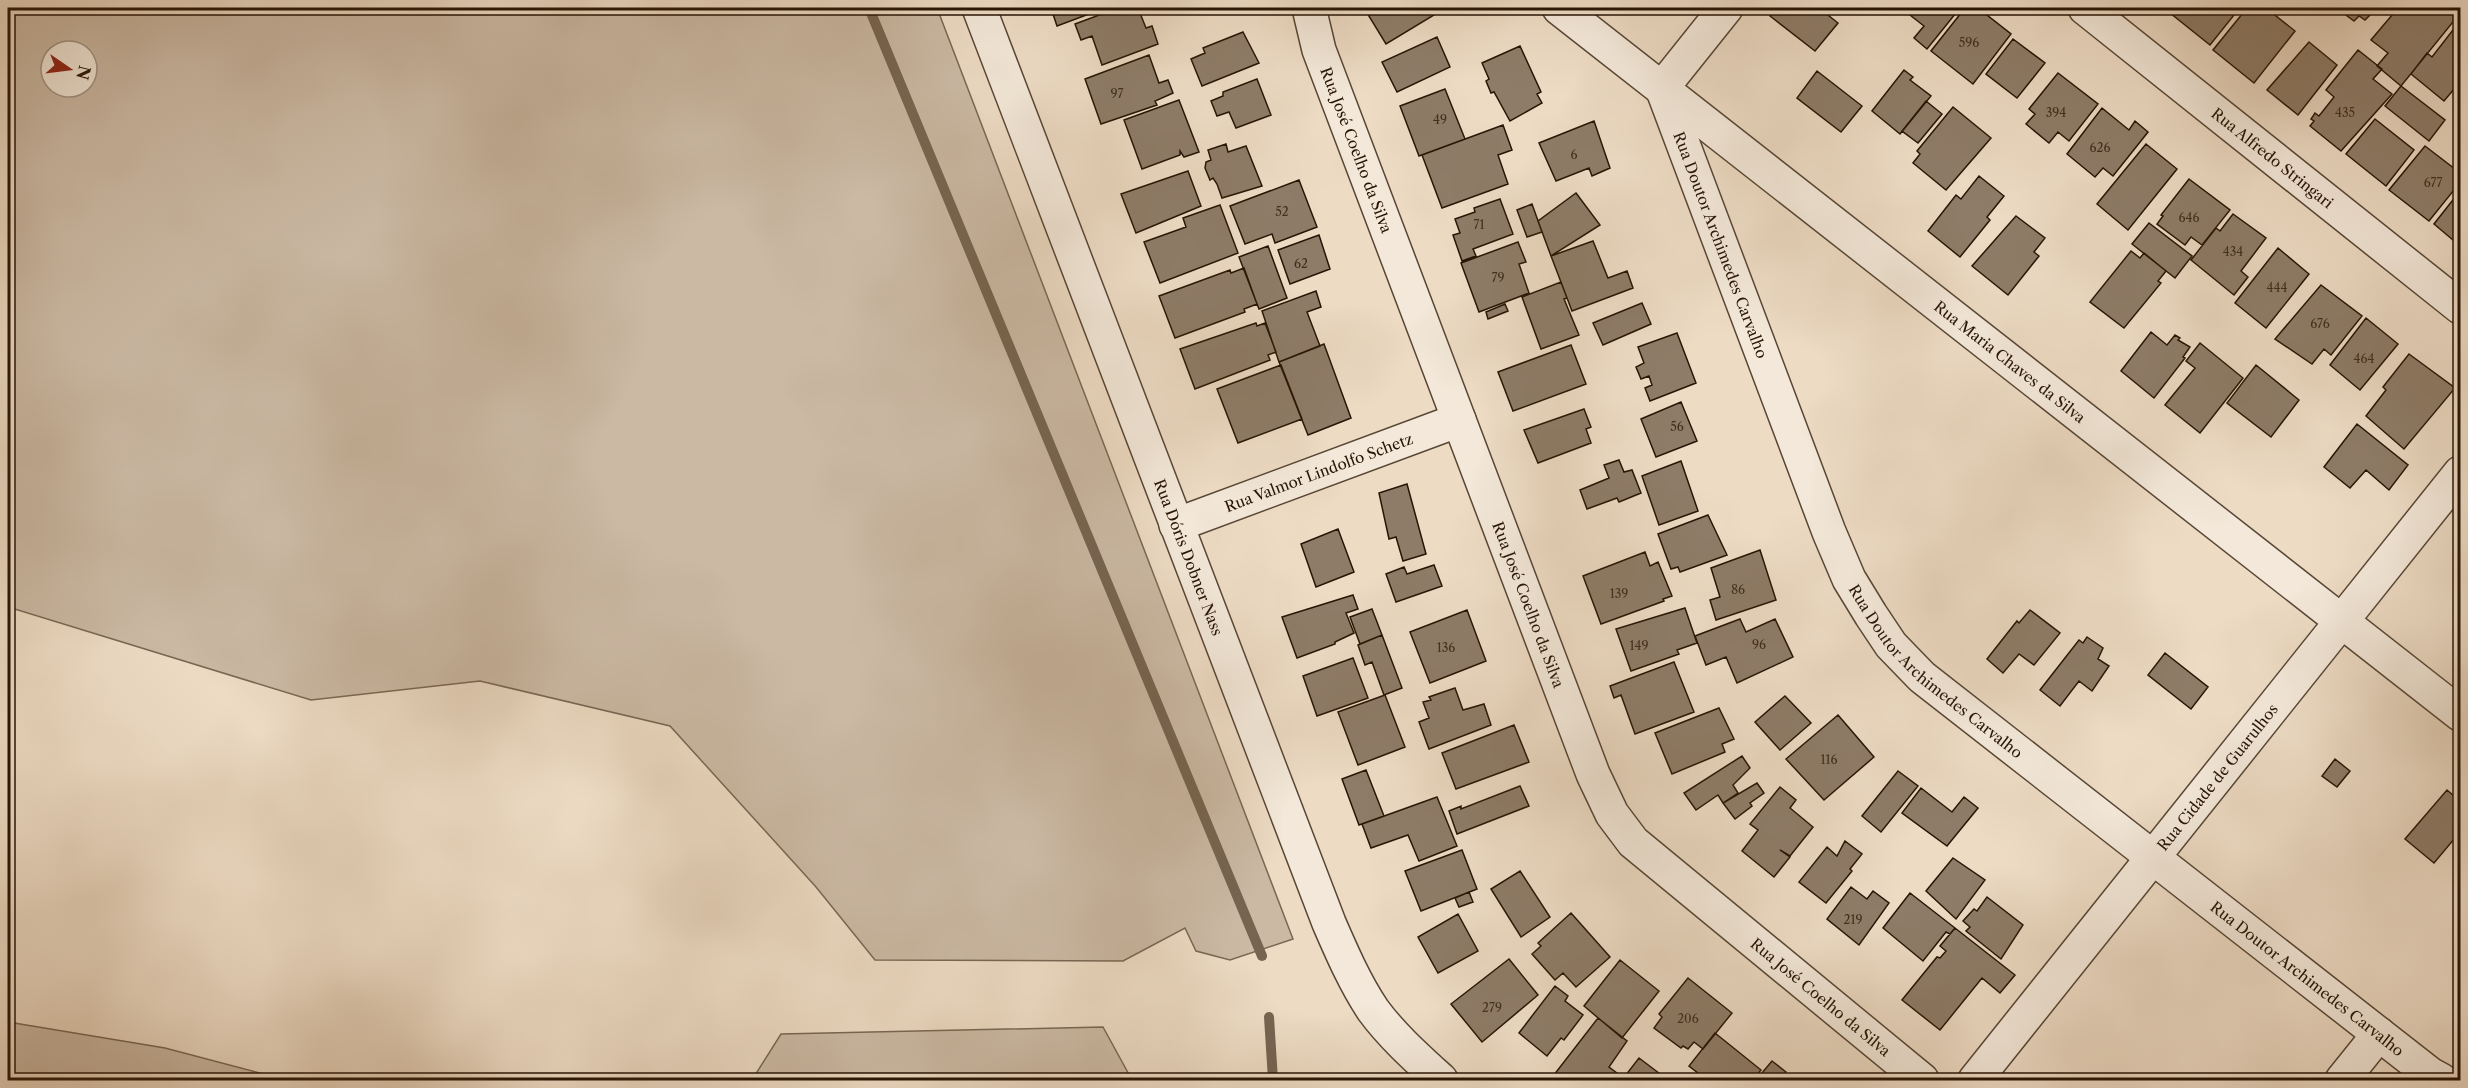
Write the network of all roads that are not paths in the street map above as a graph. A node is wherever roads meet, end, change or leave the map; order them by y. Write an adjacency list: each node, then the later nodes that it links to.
1 (979, 8): 10 (street, Rua Dóris Dobner Nass)
2 (1309, 8): 8 (street, Rua José Coelho da Silva)
3 (1559, 8): 6 (street, Rua Maria Chaves da Silva)
4 (1726, 8): 6 (street)
5 (2085, 8): 7 (street, Rua Alfredo Stringari)
6 (1662, 88): 11 (street, Rua Maria Chaves da Silva); 13 (street, Rua Doutor Archimedes Carvalho)
7 (2460, 307)
8 (1459, 420): 10 (street, Rua Valmor Lindolfo Schetz); 16 (street, Rua José Coelho da Silva)
9 (2460, 474): 11 (street, Rua Cidade de Guarulhos)
10 (1176, 525): 15 (street, Rua Dóris Dobner Nass)
11 (2342, 621): 12 (street, Rua Maria Chaves da Silva); 13 (street, Rua Cidade de Guarulhos)
12 (2460, 714)
13 (2154, 857): 14 (street, Rua Doutor Archimedes Carvalho); 17 (street, Rua Cidade de Guarulhos)
14 (2379, 1034): 18 (street); 19 (street, Rua Doutor Archimedes Carvalho)
15 (1441, 1080)
16 (1922, 1080)
17 (1975, 1080)
18 (2342, 1080)
19 (2441, 1080)

